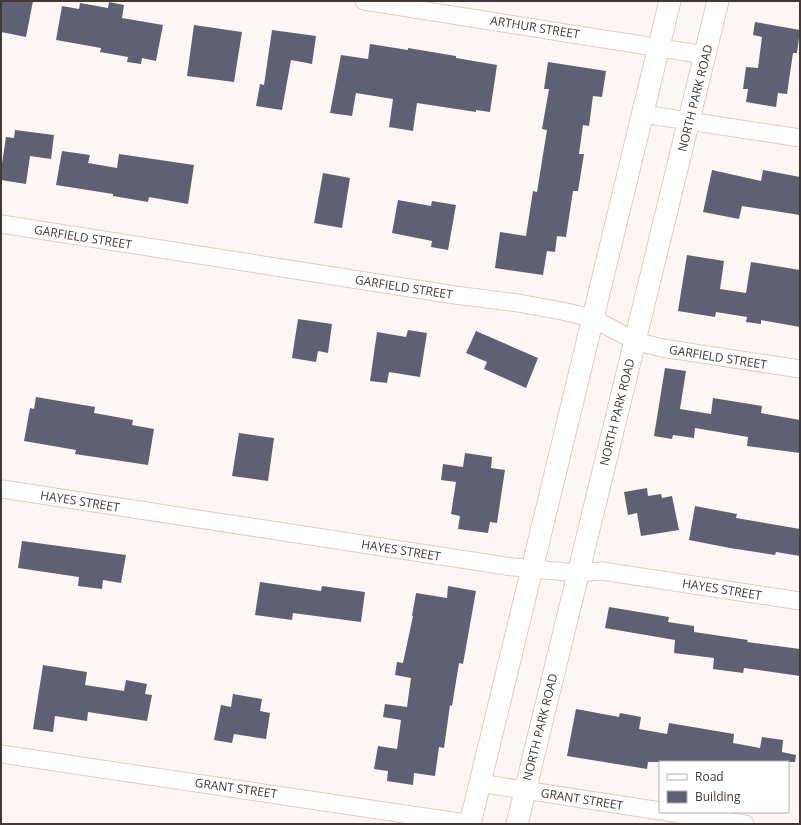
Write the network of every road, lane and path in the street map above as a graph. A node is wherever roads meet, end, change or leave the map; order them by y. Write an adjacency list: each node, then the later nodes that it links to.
1 (364, 1): 4 (street, ARTHUR STREET)
2 (670, 1): 4 (street)
3 (718, 1): 5 (street, NORTH PARK ROAD)
4 (659, 46): 5 (street, ARTHUR STREET); 6 (street)
5 (705, 55): 7 (street, NORTH PARK ROAD)
6 (642, 114): 7 (street); 10 (street)
7 (689, 121): 8 (street); 11 (street, NORTH PARK ROAD)
8 (800, 138)
9 (1, 224): 10 (street, GARFIELD STREET)
10 (592, 318): 11 (street, GARFIELD STREET); 14 (street)
11 (635, 341): 12 (street, GARFIELD STREET); 15 (street, NORTH PARK ROAD)
12 (800, 369)
13 (2, 489): 14 (street, HAYES STREET)
14 (532, 568): 15 (street, HAYES STREET); 18 (street)
15 (578, 573): 16 (street, HAYES STREET); 19 (street, NORTH PARK ROAD)
16 (800, 601)
17 (1, 754): 22 (street, GRANT STREET)
18 (479, 783): 19 (street, GRANT STREET); 22 (street)
19 (525, 790): 20 (street, GRANT STREET); 23 (street, NORTH PARK ROAD)
20 (659, 811)
21 (674, 813): 24 (street)
22 (471, 824)
23 (517, 824)
24 (745, 824)

